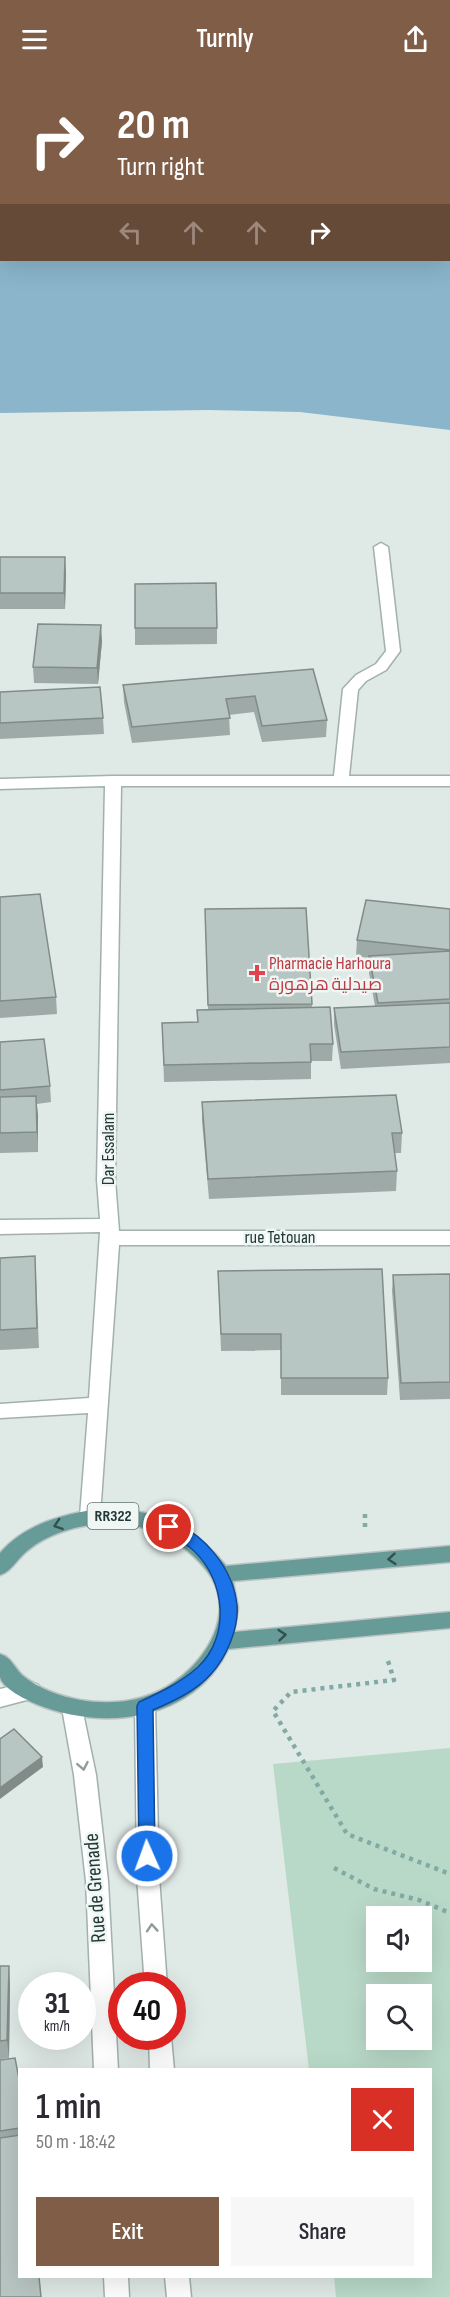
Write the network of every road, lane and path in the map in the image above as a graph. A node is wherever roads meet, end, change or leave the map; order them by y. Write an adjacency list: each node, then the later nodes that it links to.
1 (381, 547): 3 (street)
2 (113, 781): 3 (street); 5 (street); 7 (street, Dar Essalam)
3 (340, 781): 4 (street)
4 (450, 781)
5 (0, 784)
6 (0, 1227): 7 (street, rue Tetouan)
7 (110, 1232): 8 (street, rue Tetouan); 9 (street, Dar Essalam)
8 (450, 1238)
9 (99, 1405): 10 (street); 12 (street, Dar Essalam)
10 (0, 1411)
11 (365, 1514): 14 (path)
12 (90, 1516): 15 (main road, RR322, one-way to 15); 16 (main road, RR322)
13 (450, 1554): 14 (main road, one-way to 14)
14 (367, 1562): 16 (main road)
15 (0, 1567)
16 (221, 1574): 19 (main road, RR322)
17 (450, 1620): 18 (main road)
18 (378, 1626): 19 (main road, one-way to 18); 26 (path)
19 (224, 1641): 23 (main road, RR322)
20 (0, 1662): 21 (main road, RR322)
21 (31, 1691): 22 (street); 24 (main road, RR322)
22 (0, 1698)
23 (145, 1706): 24 (main road, RR322); 28 (street, one-way to 23)
24 (72, 1708): 30 (street, Rue de Grenade, one-way to 30)
25 (334, 1868): 27 (path)
26 (450, 1874)
27 (450, 1913)
28 (155, 1972)
29 (161, 2050): 31 (street)
30 (106, 2068)
31 (162, 2068)
32 (116, 2278): 34 (street)
33 (177, 2278): 35 (street)
34 (117, 2297)
35 (179, 2297)

